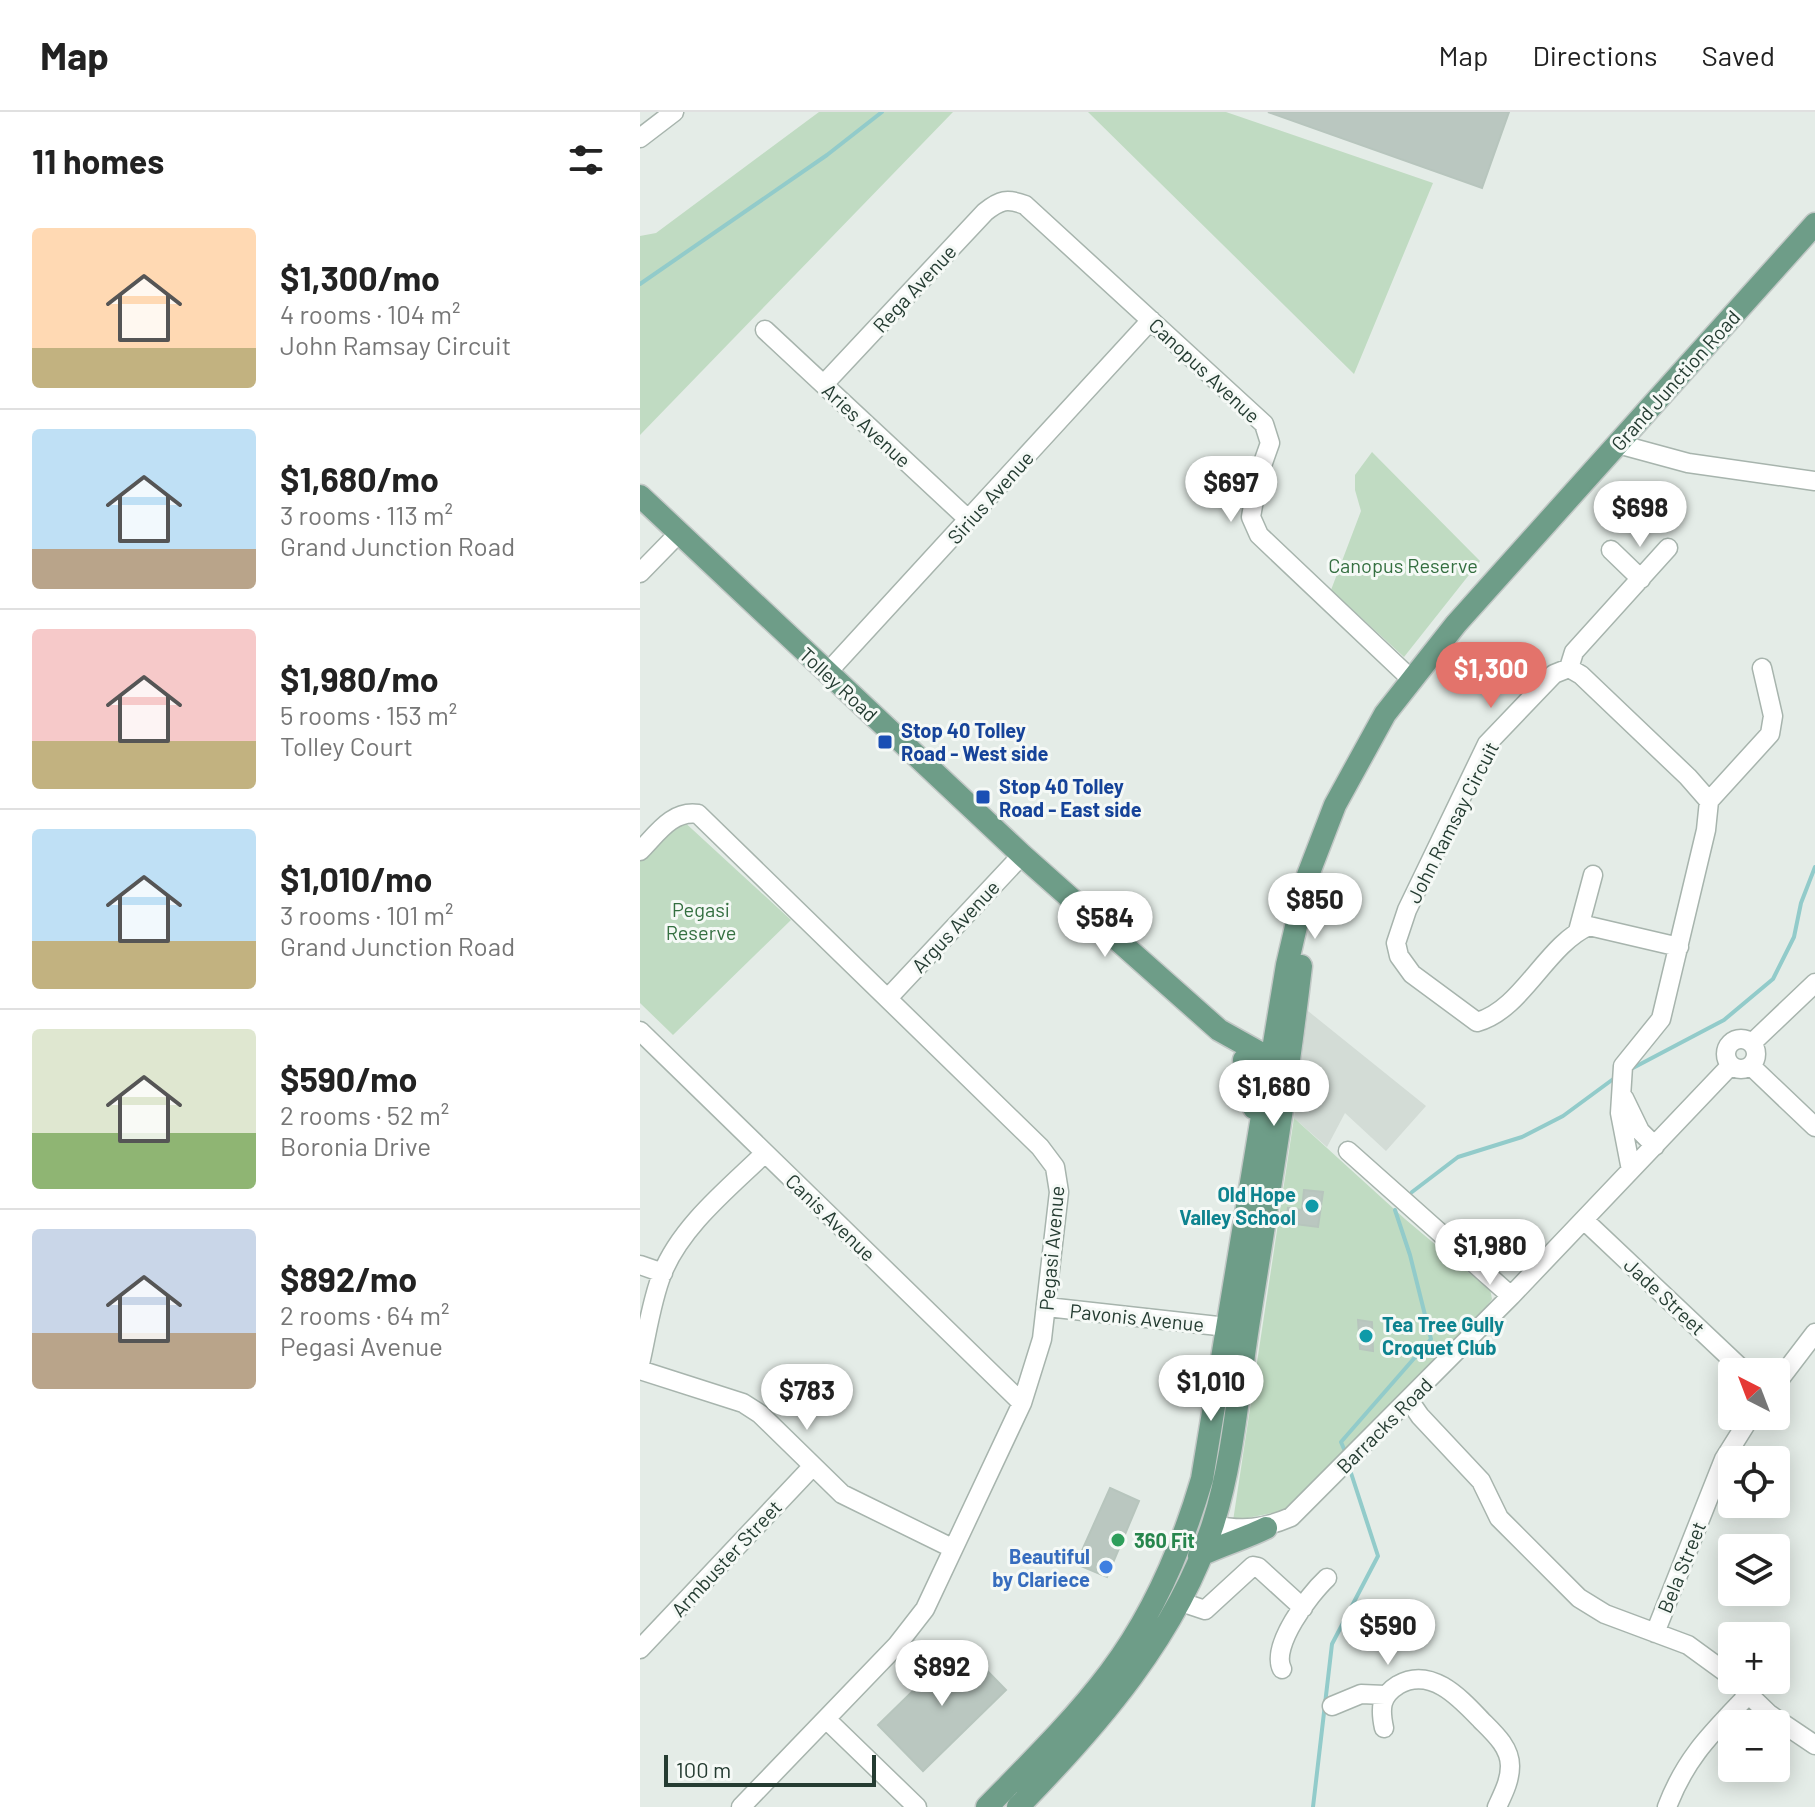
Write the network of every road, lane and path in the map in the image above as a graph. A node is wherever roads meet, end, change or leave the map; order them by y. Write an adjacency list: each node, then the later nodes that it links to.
1 (674, 112): 2 (street)
2 (640, 138)
3 (1009, 199): 5 (street, Canopus Avenue); 7 (street, Rega Avenue)
4 (1815, 224): 8 (main road, Grand Junction Road)
5 (1151, 320): 11 (street, Sirius Avenue); 20 (street, Canopus Avenue)
6 (765, 330): 7 (street, Aries Avenue)
7 (824, 384): 11 (street, Aries Avenue)
8 (1618, 444): 9 (street); 20 (main road, Grand Junction Road)
9 (1815, 481)
10 (640, 496): 12 (main road, Tolley Road)
11 (969, 520): 19 (street, Sirius Avenue)
12 (679, 533): 15 (street); 19 (main road, Tolley Road)
13 (1668, 548): 16 (street)
14 (1611, 550): 16 (street)
15 (640, 573)
16 (1641, 579): 17 (street)
17 (1569, 668): 21 (street); 26 (street, John Ramsay Circuit)
18 (1762, 668): 21 (street)
19 (827, 673): 24 (main road, Tolley Road)
20 (1411, 679): 22 (main road, Grand Junction Road)
21 (1709, 801): 27 (street)
22 (1318, 850): 30 (main road, Grand Junction Road); 36 (main road, Grand Junction Road)
23 (640, 851): 29 (street, Pegasi Avenue)
24 (1022, 855): 29 (street, Argus Avenue); 33 (main road, Tolley Road)
25 (1593, 875): 26 (street)
26 (1578, 931): 27 (street)
27 (1679, 947): 37 (street)
28 (1815, 983): 32 (street)
29 (888, 998): 48 (street, Pegasi Avenue)
30 (1278, 1022): 33 (main road); 36 (main road, Grand Junction Road)
31 (640, 1031): 41 (street, Canis Avenue)
32 (1752, 1043): 34 (street); 35 (street)
33 (1244, 1052): 36 (main road, Tolley Road); 43 (main road)
34 (1731, 1065): 35 (street); 39 (street, Barracks Road)
35 (1751, 1066): 38 (street)
36 (1280, 1068): 43 (main road, Grand Junction Road); 49 (main road, Grand Junction Road)
37 (1621, 1080): 39 (street); 42 (street)
38 (1815, 1127)
39 (1655, 1146): 42 (street, Barracks Road)
40 (1348, 1151): 47 (street)
41 (765, 1153): 46 (street); 55 (street, Canis Avenue)
42 (1631, 1170): 44 (street, Barracks Road)
43 (1246, 1213): 49 (main road, Grand Junction Road)
44 (1584, 1220): 47 (street, Barracks Road); 51 (street, Jade Street)
45 (640, 1265): 46 (street)
46 (663, 1273): 53 (street)
47 (1511, 1296): 54 (street, Barracks Road)
48 (1047, 1307): 49 (street, Pavonis Avenue); 55 (street, Pegasi Avenue)
49 (1238, 1328): 58 (main road, Grand Junction Road); 59 (main road, Grand Junction Road)
50 (1815, 1333): 52 (street)
51 (1730, 1358)
52 (1790, 1366)
53 (640, 1367): 57 (street)
54 (1409, 1400): 60 (street, Barracks Road); 66 (street)
55 (1022, 1403): 61 (street, Pegasi Avenue)
56 (1742, 1430): 66 (street, Bela Street)
57 (812, 1467): 61 (street); 67 (street, Armbuster Street)
58 (1190, 1518): 59 (main road); 78 (main road, Grand Junction Road)
59 (1213, 1525): 60 (street); 62 (main road, Grand Junction Road)
60 (1266, 1528): 62 (main road)
61 (952, 1548): 73 (street, Pegasi Avenue)
62 (1199, 1556): 64 (main road, Grand Junction Road)
63 (1327, 1578): 65 (street)
64 (1178, 1601): 65 (street); 79 (main road, Grand Junction Road)
65 (1303, 1608): 69 (street)
66 (1655, 1633): 68 (street)
67 (640, 1649)
68 (1718, 1666)
69 (1282, 1669)
70 (1385, 1695): 72 (street); 74 (street); 80 (street)
71 (1748, 1695): 75 (street); 81 (street)
72 (1332, 1706)
73 (826, 1719): 76 (street, Pegasi Avenue); 77 (street)
74 (1384, 1728)
75 (1815, 1745)
76 (741, 1807)
77 (917, 1807)
78 (987, 1807)
79 (1018, 1807)
80 (1497, 1807)
81 (1667, 1807)

